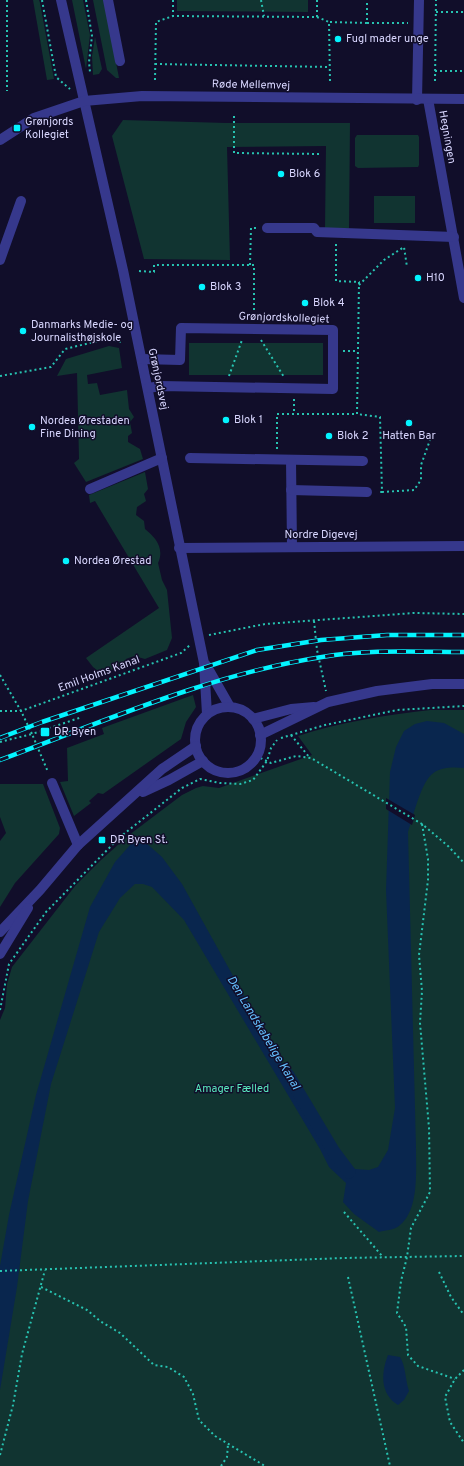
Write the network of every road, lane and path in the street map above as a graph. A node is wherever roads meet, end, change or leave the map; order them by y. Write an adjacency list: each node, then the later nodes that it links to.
1 (7, 0): 29 (path)
2 (42, 0): 33 (path)
3 (61, 0): 33 (street, Grønjordsvej)
4 (86, 0): 25 (path)
5 (108, 0): 20 (street)
6 (173, 0): 14 (path)
7 (261, 0): 15 (path)
8 (317, 0): 16 (path)
9 (367, 0): 18 (path)
10 (418, 0): 19 (street)
11 (436, 0): 12 (path)
12 (436, 12): 13 (path); 23 (path)
13 (464, 12)
14 (172, 16): 15 (path); 21 (path)
15 (264, 16): 16 (path)
16 (317, 17): 17 (path)
17 (329, 22): 18 (path); 22 (path)
18 (367, 23): 19 (path)
19 (418, 24): 32 (street)
20 (120, 61)
21 (155, 64): 22 (path); 26 (path)
22 (330, 67): 27 (path)
23 (435, 71): 24 (path); 28 (path)
24 (464, 71)
25 (91, 77)
26 (155, 80)
27 (330, 81)
28 (435, 81)
29 (7, 91)
30 (428, 99): 31 (street, Røde Mellemvej); 32 (street, Røde Mellemvej); 39 (street, Hegningen)
31 (464, 99)
32 (417, 100): 33 (street, Røde Mellemvej)
33 (84, 101): 35 (street, Røde Mellemvej); 51 (street, Grønjordsvej)
34 (234, 116): 36 (path)
35 (0, 140)
36 (321, 154)
37 (21, 201): 41 (street)
38 (267, 228): 39 (street); 42 (path)
39 (454, 237): 46 (street, Hegningen)
40 (336, 241): 45 (path)
41 (0, 260)
42 (250, 265): 44 (path); 47 (path)
43 (407, 267): 45 (path)
44 (139, 271)
45 (359, 285): 50 (path)
46 (464, 298)
47 (251, 329): 49 (street, Grønjordskollegiet); 51 (street, Grønjordskollegiet); 54 (path); 55 (path)
48 (123, 342): 52 (path)
49 (333, 351): 50 (path); 55 (street, Grønjordskollegiet)
50 (358, 351): 57 (path)
51 (142, 359): 53 (street, Grønjordsvej)
52 (0, 376)
53 (148, 388): 54 (street, Grønjordskollegiet); 59 (street, Grønjordsvej)
54 (224, 388): 55 (street, Grønjordskollegiet)
55 (292, 389): 56 (path)
56 (294, 414): 57 (path); 61 (path)
57 (357, 414): 67 (path)
58 (430, 440): 67 (path)
59 (162, 458): 64 (street); 70 (street, Grønjordsvej)
60 (190, 458): 61 (street)
61 (277, 460): 62 (street)
62 (291, 460): 63 (street); 65 (street)
63 (363, 461)
64 (90, 489)
65 (291, 490): 66 (street); 69 (street)
66 (367, 492): 67 (path)
67 (382, 492)
68 (464, 546): 69 (street, Nordre Digevej)
69 (292, 547): 70 (street, Nordre Digevej)
70 (179, 548): 73 (street, Grønjordsvej)
71 (464, 614): 72 (path)
72 (314, 620): 73 (path); 77 (path)
73 (198, 638): 74 (street, Grønjordsvej); 82 (path, Emil Holms Kanal)
74 (204, 663): 80 (street, Grønjordsvej); 83 (street, Grønjordsvej)
75 (0, 675): 82 (path)
76 (464, 684): 77 (street)
77 (328, 702): 78 (street)
78 (318, 706): 85 (street); 87 (street)
79 (464, 706): 88 (path)
80 (230, 707): 83 (street); 85 (street)
81 (0, 711): 82 (path, Emil Holms Kanal)
82 (21, 711): 86 (path)
83 (207, 714): 90 (street)
84 (82, 717): 86 (path)
85 (253, 719): 87 (street)
86 (32, 734): 89 (path); 95 (path)
87 (260, 735): 91 (street)
88 (291, 735): 92 (path); 94 (path)
89 (0, 742)
90 (196, 746): 93 (street); 96 (street)
91 (256, 756): 93 (street); 94 (path)
92 (311, 758): 94 (path); 97 (path)
93 (203, 761): 96 (street)
94 (267, 762): 103 (path)
95 (52, 783): 98 (street)
96 (136, 795): 98 (street)
97 (422, 824): 99 (path); 106 (path)
98 (78, 845): 100 (street)
99 (464, 863)
100 (40, 890): 101 (street); 102 (street)
101 (0, 932)
102 (0, 954)
103 (0, 1010)
104 (344, 1212): 107 (path)
105 (464, 1256): 106 (path)
106 (407, 1257): 107 (path); 115 (path)
107 (383, 1258): 108 (path)
108 (45, 1270): 109 (path); 112 (path)
109 (0, 1271)
110 (439, 1272): 113 (path)
111 (348, 1277): 121 (path)
112 (41, 1288): 117 (path); 118 (path)
113 (464, 1315)
114 (464, 1370): 115 (path)
115 (455, 1379): 116 (path)
116 (464, 1443)
117 (228, 1444): 119 (path); 120 (path)
118 (0, 1455)
119 (221, 1466)
120 (265, 1466)
121 (390, 1466)

